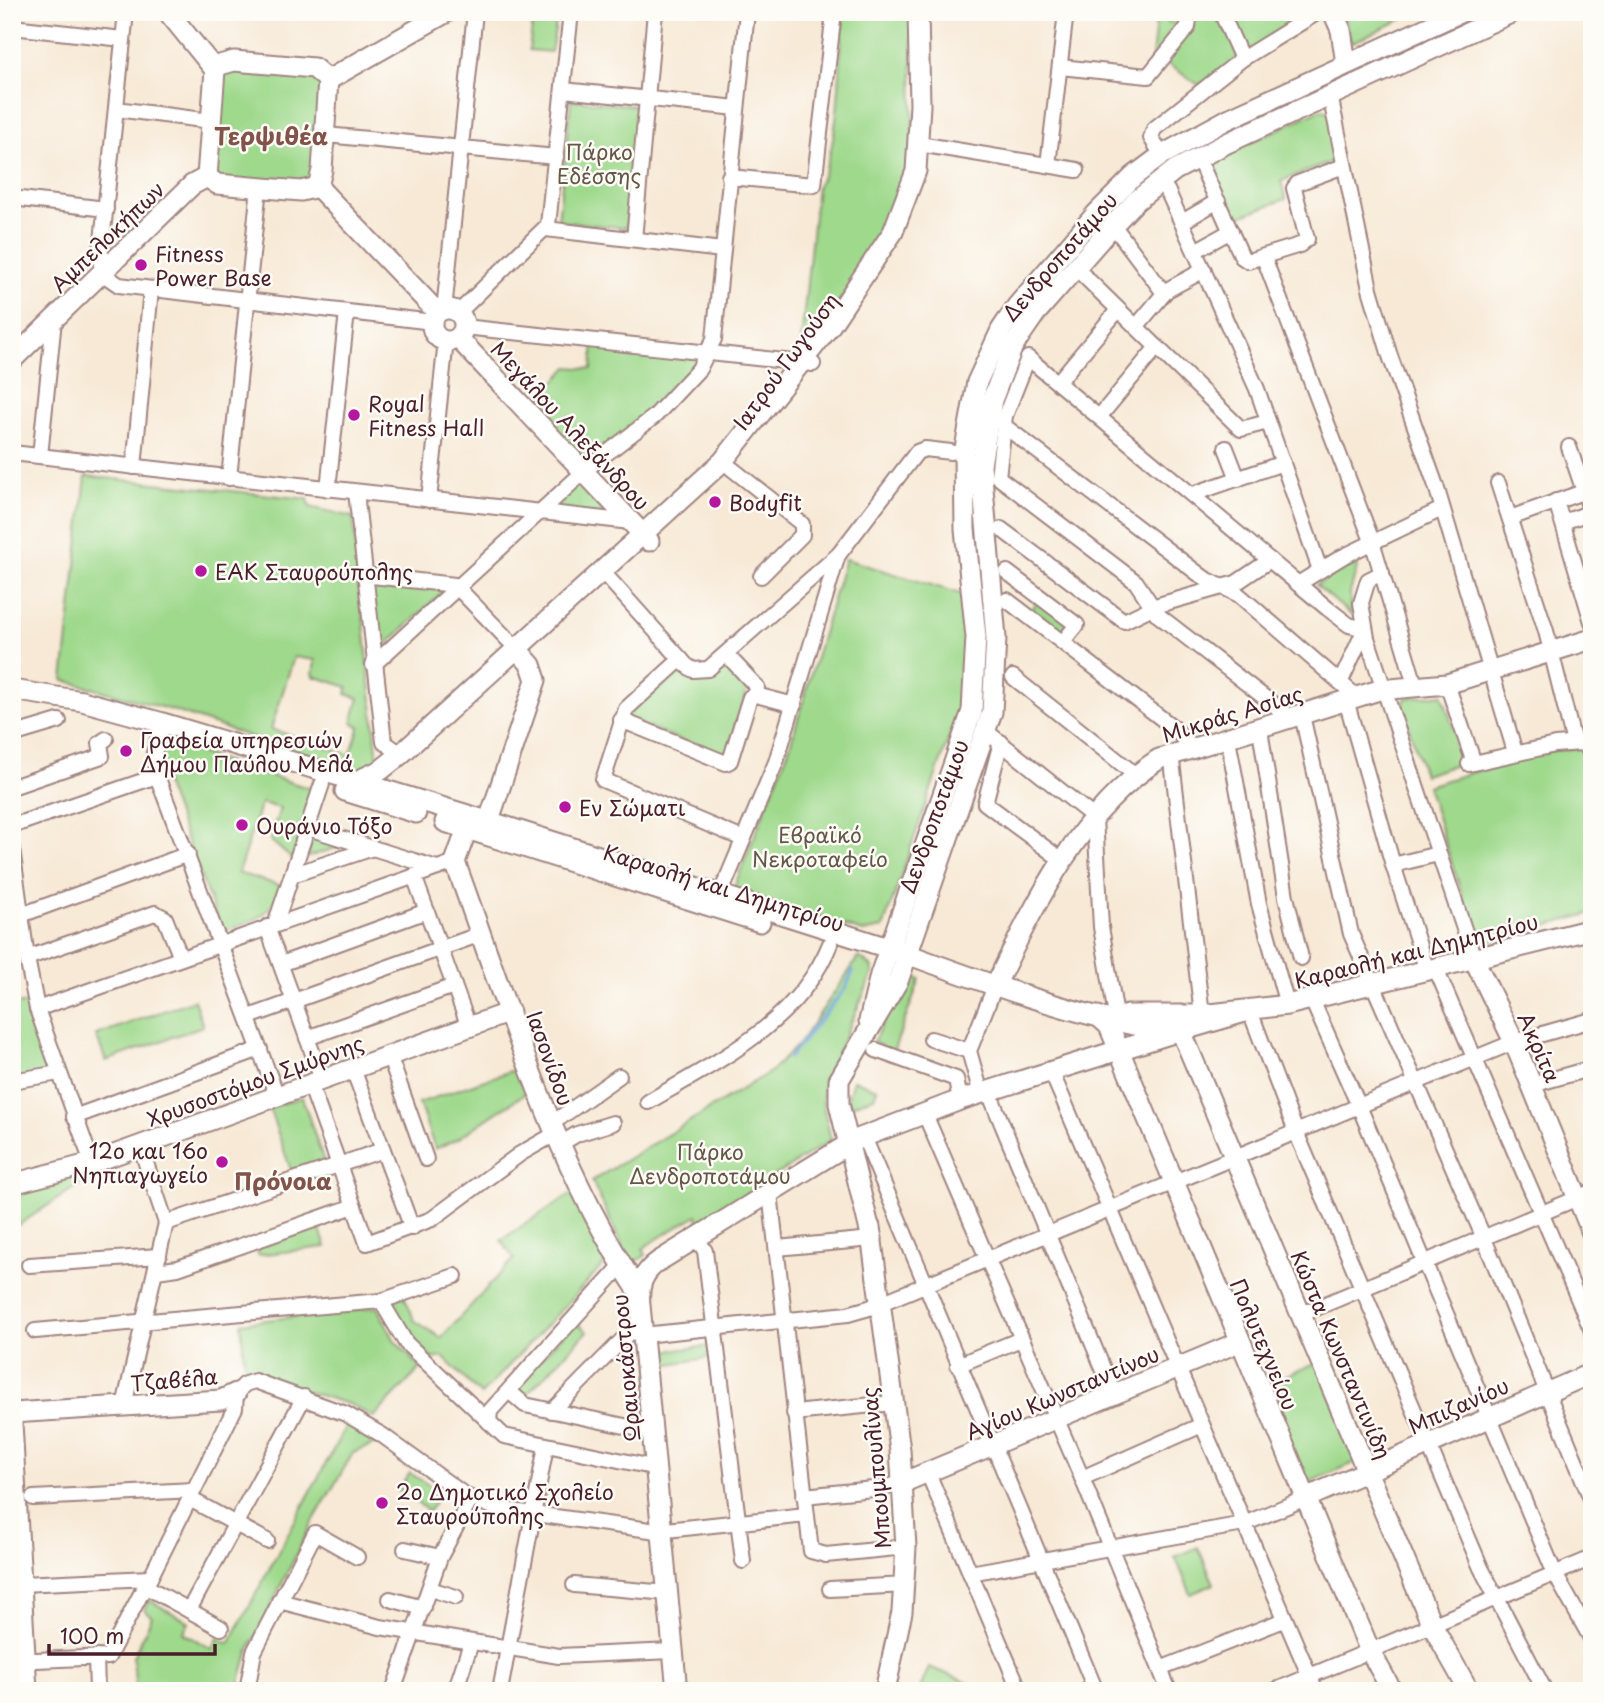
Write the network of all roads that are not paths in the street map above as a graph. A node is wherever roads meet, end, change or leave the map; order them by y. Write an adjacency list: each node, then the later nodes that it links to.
1 (126, 12): 19 (street)
2 (168, 12): 23 (main road)
3 (447, 12): 24 (main road)
4 (475, 12): 33 (street)
5 (571, 12): 25 (street)
6 (655, 12): 27 (street)
7 (747, 12): 28 (street)
8 (834, 12): 41 (street)
9 (918, 12): 32 (main road, Ιατρού Γωγούση)
10 (928, 12): 32 (main road, Ιατρού Γωγούση)
11 (1066, 12): 22 (street)
12 (1190, 12): 22 (street)
13 (1221, 12): 20 (street)
14 (1318, 12): 20 (street)
15 (1333, 12): 21 (main road)
16 (1461, 12): 21 (main road, Δενδροποτάμου)
17 (1513, 12): 26 (main road, Δενδροποτάμου)
18 (12, 27): 19 (street)
19 (123, 39): 29 (street)
20 (1242, 59): 34 (street)
21 (1346, 64): 34 (main road, Δενδροποτάμου)
22 (1060, 67): 36 (street)
23 (215, 70): 24 (main road); 30 (main road)
24 (328, 79): 31 (main road)
25 (563, 90): 27 (street); 35 (street)
26 (1330, 95): 37 (street); 49 (main road, Δενδροποτάμου)
27 (648, 99): 28 (street); 52 (street)
28 (737, 108): 41 (street)
29 (116, 109): 30 (street); 47 (street)
30 (211, 121): 40 (main road)
31 (326, 135): 33 (street); 43 (main road)
32 (924, 144): 36 (street); 70 (main road, Ιατρού Γωγούση)
33 (461, 147): 35 (street); 65 (street)
34 (1163, 155): 180 (main road, Δενδροποτάμου)
35 (556, 157): 50 (street)
36 (1048, 165): 39 (street)
37 (1344, 166): 55 (street); 93 (street)
38 (1203, 169): 46 (street)
39 (1077, 170)
40 (207, 177): 42 (main road); 57 (main road, Αμπελοκήπων)
41 (729, 177): 53 (street)
42 (260, 187): 43 (main road); 61 (street)
43 (318, 187): 65 (main road, Μεγάλου Αλεξάνδρου)
44 (1167, 191): 48 (street)
45 (12, 198): 47 (street)
46 (1218, 201): 48 (street); 51 (street)
47 (106, 209): 57 (street)
48 (1182, 222): 54 (street)
49 (1113, 225): 60 (street); 141 (main road, Δενδροποτάμου)
50 (546, 229): 52 (street); 65 (street)
51 (1231, 231): 54 (street); 55 (street)
52 (634, 239): 53 (street)
53 (722, 250): 68 (street)
54 (1195, 251): 56 (street)
55 (1264, 258): 100 (street)
56 (1204, 270): 60 (street); 73 (street)
57 (103, 274): 59 (street); 64 (main road, Αμπελοκήπων)
58 (1083, 275): 62 (street)
59 (151, 289): 61 (street); 81 (street)
60 (1164, 293): 66 (street)
61 (248, 301): 63 (street); 84 (street)
62 (1118, 310): 66 (street); 71 (street)
63 (347, 312): 65 (street); 87 (street)
64 (54, 320): 69 (main road, Αμπελοκήπων); 79 (street)
65 (449, 323): 68 (street); 83 (main road, Μεγάλου Αλεξάνδρου); 91 (street)
66 (1136, 327): 67 (street)
67 (1157, 347): 72 (street); 73 (street)
68 (709, 353): 70 (street); 83 (street)
69 (12, 360)
70 (807, 364): 82 (main road, Ιατρού Γωγούση); 99 (main road, Ιατρού Γωγούση)
71 (1058, 382): 72 (street); 74 (street)
72 (1100, 416): 90 (street)
73 (1268, 422): 80 (street)
74 (1003, 425): 111 (street); 114 (street)
75 (1569, 447): 89 (street)
76 (1226, 448): 85 (street)
77 (12, 453): 79 (street)
78 (951, 453): 101 (street)
79 (40, 456): 81 (street)
80 (1283, 463): 85 (street); 103 (street)
81 (134, 467): 84 (street)
82 (731, 468): 99 (main road, Ιατρού Γωγούση); 108 (street)
83 (584, 472): 95 (street); 99 (main road, Μεγάλου Αλεξάνδρου)
84 (229, 478): 87 (street)
85 (1238, 478): 90 (street)
86 (1499, 483): 96 (street)
87 (328, 489): 88 (street)
88 (356, 492): 91 (street); 107 (street)
89 (1583, 492): 92 (street); 94 (street)
90 (1193, 494): 102 (street)
91 (429, 500): 95 (street)
92 (1556, 501): 96 (street); 97 (street)
93 (1442, 509): 100 (street); 125 (street)
94 (1592, 512): 97 (street)
95 (537, 513): 99 (street); 110 (street)
96 (1510, 518): 121 (street)
97 (1563, 522): 116 (street)
98 (1001, 529): 114 (street)
99 (641, 532): 106 (main road, Ιατρού Γωγούση)
100 (1372, 541): 103 (street); 105 (street)
101 (838, 555): 122 (street); 134 (street)
102 (1270, 560): 109 (street); 111 (street)
103 (1320, 570): 109 (street)
104 (1007, 572): 112 (street)
105 (1382, 573): 117 (street); 128 (street)
106 (605, 574): 120 (main road, Ιατρού Γωγούση); 123 (street)
107 (363, 575): 110 (street); 124 (street)
108 (761, 576)
109 (1298, 584): 117 (street)
110 (457, 586): 120 (street); 124 (street)
111 (1222, 586): 114 (street); 131 (street)
112 (1040, 598): 115 (street); 119 (street)
113 (1007, 600): 115 (street)
114 (1152, 607): 136 (street)
115 (1026, 615): 119 (street)
116 (1592, 622)
117 (1365, 629): 129 (street); 131 (street)
118 (1592, 639): 121 (main road, Μικράς Ασίας)
119 (1063, 642): 144 (street)
120 (516, 648): 148 (main road, Ιατρού Γωγούση); 156 (main road)
121 (1550, 650): 125 (main road, Μικράς Ασίας); 145 (street)
122 (726, 654): 123 (street); 132 (street)
123 (681, 659): 137 (street)
124 (373, 665): 148 (street)
125 (1489, 670): 127 (main road, Μικράς Ασίας); 146 (street)
126 (1013, 677): 150 (street)
127 (1447, 684): 128 (main road, Μικράς Ασίας); 146 (street)
128 (1416, 688): 129 (main road, Μικράς Ασίας)
129 (1384, 689): 131 (main road, Μικράς Ασίας); 163 (street)
130 (12, 690): 135 (main road, Καραολή και Δημητρίου)
131 (1348, 693): 136 (main road, Μικράς Ασίας); 166 (street)
132 (756, 695): 134 (street); 137 (street)
133 (12, 702): 135 (main road, Καραολή και Δημητρίου)
134 (794, 705): 159 (street)
135 (56, 708): 138 (main road, Καραολή και Δημητρίου); 140 (street)
136 (1297, 717): 139 (main road, Μικράς Ασίας); 185 (street)
137 (621, 720): 159 (street)
138 (161, 729): 149 (street); 151 (main road, Καραολή και Δημητρίου); 152 (main road, Καραολή και Δημητρίου)
139 (1260, 729): 143 (main road, Μικράς Ασίας); 181 (street)
140 (12, 735)
141 (994, 737): 155 (street); 164 (street); 180 (main road, Δενδροποτάμου)
142 (106, 739): 153 (street)
143 (1228, 739): 144 (main road, Μικράς Ασίας); 190 (street)
144 (1192, 747): 147 (main road, Μικράς Ασίας)
145 (1584, 747): 146 (street)
146 (1516, 752)
147 (1171, 753): 150 (main road, Μικράς Ασίας); 194 (street)
148 (401, 754): 151 (main road, Ιατρού Γωγούση); 154 (main road)
149 (157, 776): 157 (street); 162 (street)
150 (1138, 776): 155 (main road, Μικράς Ασίας)
151 (357, 781): 154 (main road, Καραολή και Δημητρίου)
152 (322, 784): 154 (main road, Καραολή και Δημητρίου); 158 (street)
153 (12, 787)
154 (388, 797): 156 (main road, Καραολή και Δημητρίου)
155 (1095, 818): 164 (main road, Μικράς Ασίας); 195 (street)
156 (478, 825): 165 (main road); 169 (main road, Καραολή και Δημητρίου); 176 (main road, Καραολή και Δημητρίου)
157 (12, 826)
158 (307, 828): 161 (street); 167 (street)
159 (743, 839): 169 (street)
160 (12, 848): 171 (street)
161 (373, 848): 165 (street); 167 (street)
162 (188, 854): 171 (street); 175 (street)
163 (1438, 854): 166 (street); 182 (street)
164 (1063, 862): 187 (main road, Μικράς Ασίας)
165 (446, 865): 168 (street); 174 (main road, Ιασονίδου)
166 (1393, 865): 184 (street)
167 (292, 875): 172 (street)
168 (414, 876): 170 (street); 172 (street)
169 (720, 895): 180 (main road, Καραολή και Δημητρίου)
170 (427, 911): 177 (street); 183 (street)
171 (21, 915): 178 (street)
172 (271, 926): 175 (street); 183 (street)
173 (1592, 929): 182 (main road, Καραολή και Δημητρίου)
174 (481, 933): 177 (street); 192 (main road, Ιασονίδου)
175 (222, 943): 179 (street); 196 (street)
176 (830, 944): 180 (main road, Καραολή και Δημητρίου); 222 (street)
177 (440, 948): 186 (street); 188 (street)
178 (27, 958): 179 (street); 191 (street)
179 (181, 958): 191 (street)
180 (896, 958): 187 (main road, Καραολή και Δημητρίου); 229 (main road, Δενδροποτάμου)
181 (1301, 958)
182 (1474, 959): 184 (main road, Καραολή και Δημητρίου); 203 (main road, Ακρίτα)
183 (281, 964): 188 (street)
184 (1432, 970): 185 (main road, Καραολή και Δημητρίου); 209 (street)
185 (1372, 985): 189 (main road, Καραολή και Δημητρίου); 217 (street)
186 (454, 986): 199 (street); 201 (street)
187 (995, 986): 195 (main road, Καραολή και Δημητρίου); 207 (street)
188 (294, 1000): 196 (street); 201 (street)
189 (1312, 1000): 190 (main road, Καραολή και Δημητρίου); 223 (street)
190 (1287, 1005): 193 (main road, Καραολή και Δημητρίου)
191 (37, 1009): 213 (street)
192 (510, 1012): 199 (main road, Χρυσοστόμου Σμύρνης); 228 (main road, Ιασονίδου)
193 (1247, 1012): 194 (main road); 198 (main road); 227 (street)
194 (1202, 1015): 198 (main road)
195 (1107, 1016): 198 (main road); 200 (main road); 205 (main road, Πολυτεχνείου)
196 (249, 1017): 204 (street)
197 (1592, 1020): 203 (street)
198 (1180, 1023): 200 (main road); 205 (main road, Ωραιοκάστρου); 232 (main road, Κώστα Κωνσταντινίδη)
199 (470, 1027): 208 (main road, Χρυσοστόμου Σμύρνης)
200 (1140, 1027): 205 (main road, Ωραιοκάστρου)
201 (307, 1038): 215 (street)
202 (931, 1039): 207 (street)
203 (1514, 1042): 209 (street); 218 (main road, Ακρίτα)
204 (260, 1049): 220 (street); 225 (street)
205 (1116, 1049): 212 (main road, Ωραιοκάστρου); 237 (main road, Πολυτεχνείου)
206 (876, 1050): 221 (street)
207 (969, 1051): 219 (street)
208 (389, 1055): 211 (main road, Χρυσοστόμου Σμύρνης); 233 (street)
209 (1476, 1058): 217 (street); 242 (street)
210 (1592, 1068): 218 (street)
211 (352, 1069): 215 (main road, Χρυσοστόμου Σμύρνης); 231 (street)
212 (1051, 1071): 219 (main road, Ωραιοκάστρου); 241 (street)
213 (58, 1073): 216 (street); 225 (street)
214 (619, 1076): 228 (street)
215 (316, 1081): 220 (main road, Χρυσοστόμου Σμύρνης); 235 (street)
216 (12, 1082)
217 (1416, 1082): 223 (street); 247 (street)
218 (1532, 1085): 239 (main road, Ακρίτα)
219 (985, 1092): 221 (main road, Ωραιοκάστρου); 246 (street)
220 (277, 1096): 230 (main road, Χρυσοστόμου Σμύρνης)
221 (960, 1100): 224 (main road, Ωραιοκάστρου)
222 (648, 1102)
223 (1359, 1106): 227 (street); 253 (street)
224 (925, 1112): 229 (main road, Ωραιοκάστρου); 252 (street)
225 (74, 1116): 234 (street)
226 (612, 1123): 228 (street)
227 (1296, 1132): 232 (street); 259 (street)
228 (555, 1134): 244 (street); 255 (main road, Ιασονίδου)
229 (856, 1140): 238 (main road, Ωραιοκάστρου); 249 (main road, Μπουμπουλίνας); 258 (street)
230 (140, 1145): 234 (main road, Χρυσοστόμου Σμύρνης); 243 (street)
231 (383, 1150): 235 (street); 244 (street)
232 (1234, 1158): 237 (street); 263 (main road, Κώστα Κωνσταντινίδη)
233 (426, 1159)
234 (92, 1163): 236 (main road, Χρυσοστόμου Σμύρνης)
235 (339, 1164): 240 (street); 243 (street)
236 (12, 1184)
237 (1172, 1184): 241 (street); 271 (main road, Πολυτεχνείου)
238 (769, 1193): 248 (main road, Ωραιοκάστρου); 250 (street)
239 (1585, 1194): 242 (street); 245 (main road, Ακρίτα)
240 (354, 1206): 244 (street); 256 (street)
241 (1110, 1209): 246 (street); 273 (street)
242 (1542, 1212): 247 (street); 268 (street)
243 (166, 1223): 251 (street)
244 (412, 1228)
245 (1592, 1233)
246 (1046, 1236): 252 (street); 278 (street)
247 (1483, 1236): 253 (street); 276 (street)
248 (696, 1237): 260 (main road, Ωραιοκάστρου); 266 (street)
249 (872, 1239): 250 (street); 262 (main road, Μπουμπουλίνας)
250 (777, 1248): 264 (street)
251 (159, 1256): 254 (street); 256 (street)
252 (988, 1260): 258 (street); 270 (street)
253 (1423, 1261): 259 (street); 285 (street)
254 (29, 1265)
255 (622, 1265): 260 (main road, Ιασονίδου); 275 (street)
256 (156, 1270): 265 (street)
257 (455, 1276): 261 (street)
258 (925, 1286): 262 (street); 272 (street)
259 (1363, 1288): 263 (street); 291 (street)
260 (639, 1292): 269 (main road, Ωραιοκάστρου)
261 (381, 1301): 265 (street); 287 (street)
262 (879, 1305): 264 (street); 280 (main road, Μπουμπουλίνας)
263 (1302, 1314): 295 (main road, Κώστα Κωνσταντινίδη)
264 (784, 1320): 266 (street); 284 (street)
265 (143, 1322): 267 (street); 281 (street)
266 (714, 1328): 269 (street); 307 (street)
267 (35, 1331)
268 (1592, 1331)
269 (643, 1332): 282 (street); 290 (main road, Ωραιοκάστρου)
270 (1021, 1339): 272 (street); 286 (street)
271 (1239, 1342): 273 (main road, Αγίου Κωνσταντίνου); 302 (main road, Πολυτεχνείου)
272 (958, 1365): 293 (street)
273 (1178, 1368): 278 (main road, Αγίου Κωνσταντίνου); 289 (street)
274 (1592, 1373): 276 (main road, Μπιζανίου)
275 (509, 1391): 282 (street); 287 (street)
276 (1546, 1391): 285 (main road, Μπιζανίου); 304 (street)
277 (236, 1393): 279 (street, Τζαβέλα); 281 (main road, Τζαβέλα); 299 (street)
278 (1114, 1395): 286 (main road, Αγίου Κωνσταντίνου)
279 (304, 1397): 303 (street, Τζαβέλα); 308 (street)
280 (893, 1403): 284 (street); 298 (main road, Μπουμπουλίνας)
281 (124, 1406): 283 (main road, Τζαβέλα)
282 (552, 1410): 290 (street)
283 (12, 1413)
284 (794, 1413): 300 (street)
285 (1489, 1417): 291 (main road, Μπιζανίου); 321 (street)
286 (1055, 1419): 293 (main road, Αγίου Κωνσταντίνου); 297 (street)
287 (488, 1421): 292 (street)
288 (12, 1423): 323 (main road)
289 (1202, 1425): 297 (street); 309 (street)
290 (653, 1432): 294 (main road, Ωραιοκάστρου)
291 (1428, 1443): 295 (main road, Μπιζανίου); 331 (street)
292 (546, 1446): 294 (street); 306 (street)
293 (992, 1446): 296 (main road, Αγίου Κωνσταντίνου); 318 (street)
294 (657, 1468): 310 (main road, Ωραιοκάστρου)
295 (1367, 1470): 302 (main road, Μπιζανίου); 336 (main road, Κώστα Κωνσταντινίδη)
296 (928, 1473): 298 (main road, Αγίου Κωνσταντίνου); 320 (street)
297 (1082, 1478): 312 (street)
298 (902, 1483): 300 (street); 313 (main road, Μπουμπουλίνας)
299 (192, 1495): 301 (street); 308 (street); 322 (street)
300 (804, 1496): 305 (street)
301 (33, 1497)
302 (1306, 1498): 309 (street); 343 (main road, Πολυτεχνείου)
303 (471, 1499): 306 (street, Τζαβέλα); 316 (street)
304 (1592, 1501)
305 (806, 1515): 307 (street, Τζαβέλα); 313 (street)
306 (534, 1516): 310 (street, Τζαβέλα); 341 (street)
307 (738, 1522): 310 (street, Τζαβέλα); 319 (street)
308 (236, 1524): 311 (street); 334 (street)
309 (1244, 1524): 312 (street); 335 (street)
310 (663, 1530): 328 (main road, Ωραιοκάστρου)
311 (267, 1541)
312 (1110, 1547): 318 (street); 346 (street)
313 (906, 1548): 325 (main road, Μπουμπουλίνας)
314 (405, 1549): 316 (street)
315 (357, 1557): 332 (street)
316 (440, 1558): 326 (street)
317 (1592, 1558): 321 (street)
318 (1042, 1561): 320 (street); 357 (street)
319 (743, 1562)
320 (970, 1573): 356 (street)
321 (1555, 1574): 331 (street); 339 (street)
322 (147, 1582): 323 (street); 334 (street); 344 (street)
323 (21, 1584): 345 (main road)
324 (574, 1585): 328 (street)
325 (906, 1585): 327 (street); 355 (main road, Μπουμπουλίνας)
326 (429, 1589): 329 (street); 333 (street)
327 (830, 1589)
328 (668, 1592): 342 (main road, Ωραιοκάστρου)
329 (456, 1597)
330 (390, 1599): 333 (street)
331 (1495, 1599): 336 (street); 363 (street)
332 (279, 1601): 338 (street); 350 (street)
333 (423, 1608): 338 (street)
334 (189, 1610): 337 (street)
335 (1284, 1620): 346 (street); 347 (street)
336 (1432, 1625): 343 (street); 362 (main road, Κώστα Κωνσταντινίδη)
337 (221, 1628)
338 (414, 1633): 340 (street); 351 (street)
339 (1592, 1640)
340 (471, 1643): 341 (street); 352 (street)
341 (507, 1649): 342 (street); 353 (street)
342 (673, 1651): 354 (main road, Ωραιοκάστρου)
343 (1370, 1651): 347 (street); 361 (main road, Πολυτεχνείου)
344 (102, 1657): 345 (street); 349 (street)
345 (19, 1660): 348 (main road)
346 (1160, 1670): 358 (street)
347 (1309, 1676): 359 (street); 360 (street)
348 (27, 1691)
349 (97, 1691)
350 (247, 1691)
351 (393, 1691)
352 (455, 1691)
353 (500, 1691)
354 (677, 1691)
355 (885, 1691)
356 (1020, 1691)
357 (1097, 1691)
358 (1169, 1691)
359 (1274, 1691)
360 (1316, 1691)
361 (1392, 1691)
362 (1469, 1691)
363 (1545, 1691)

